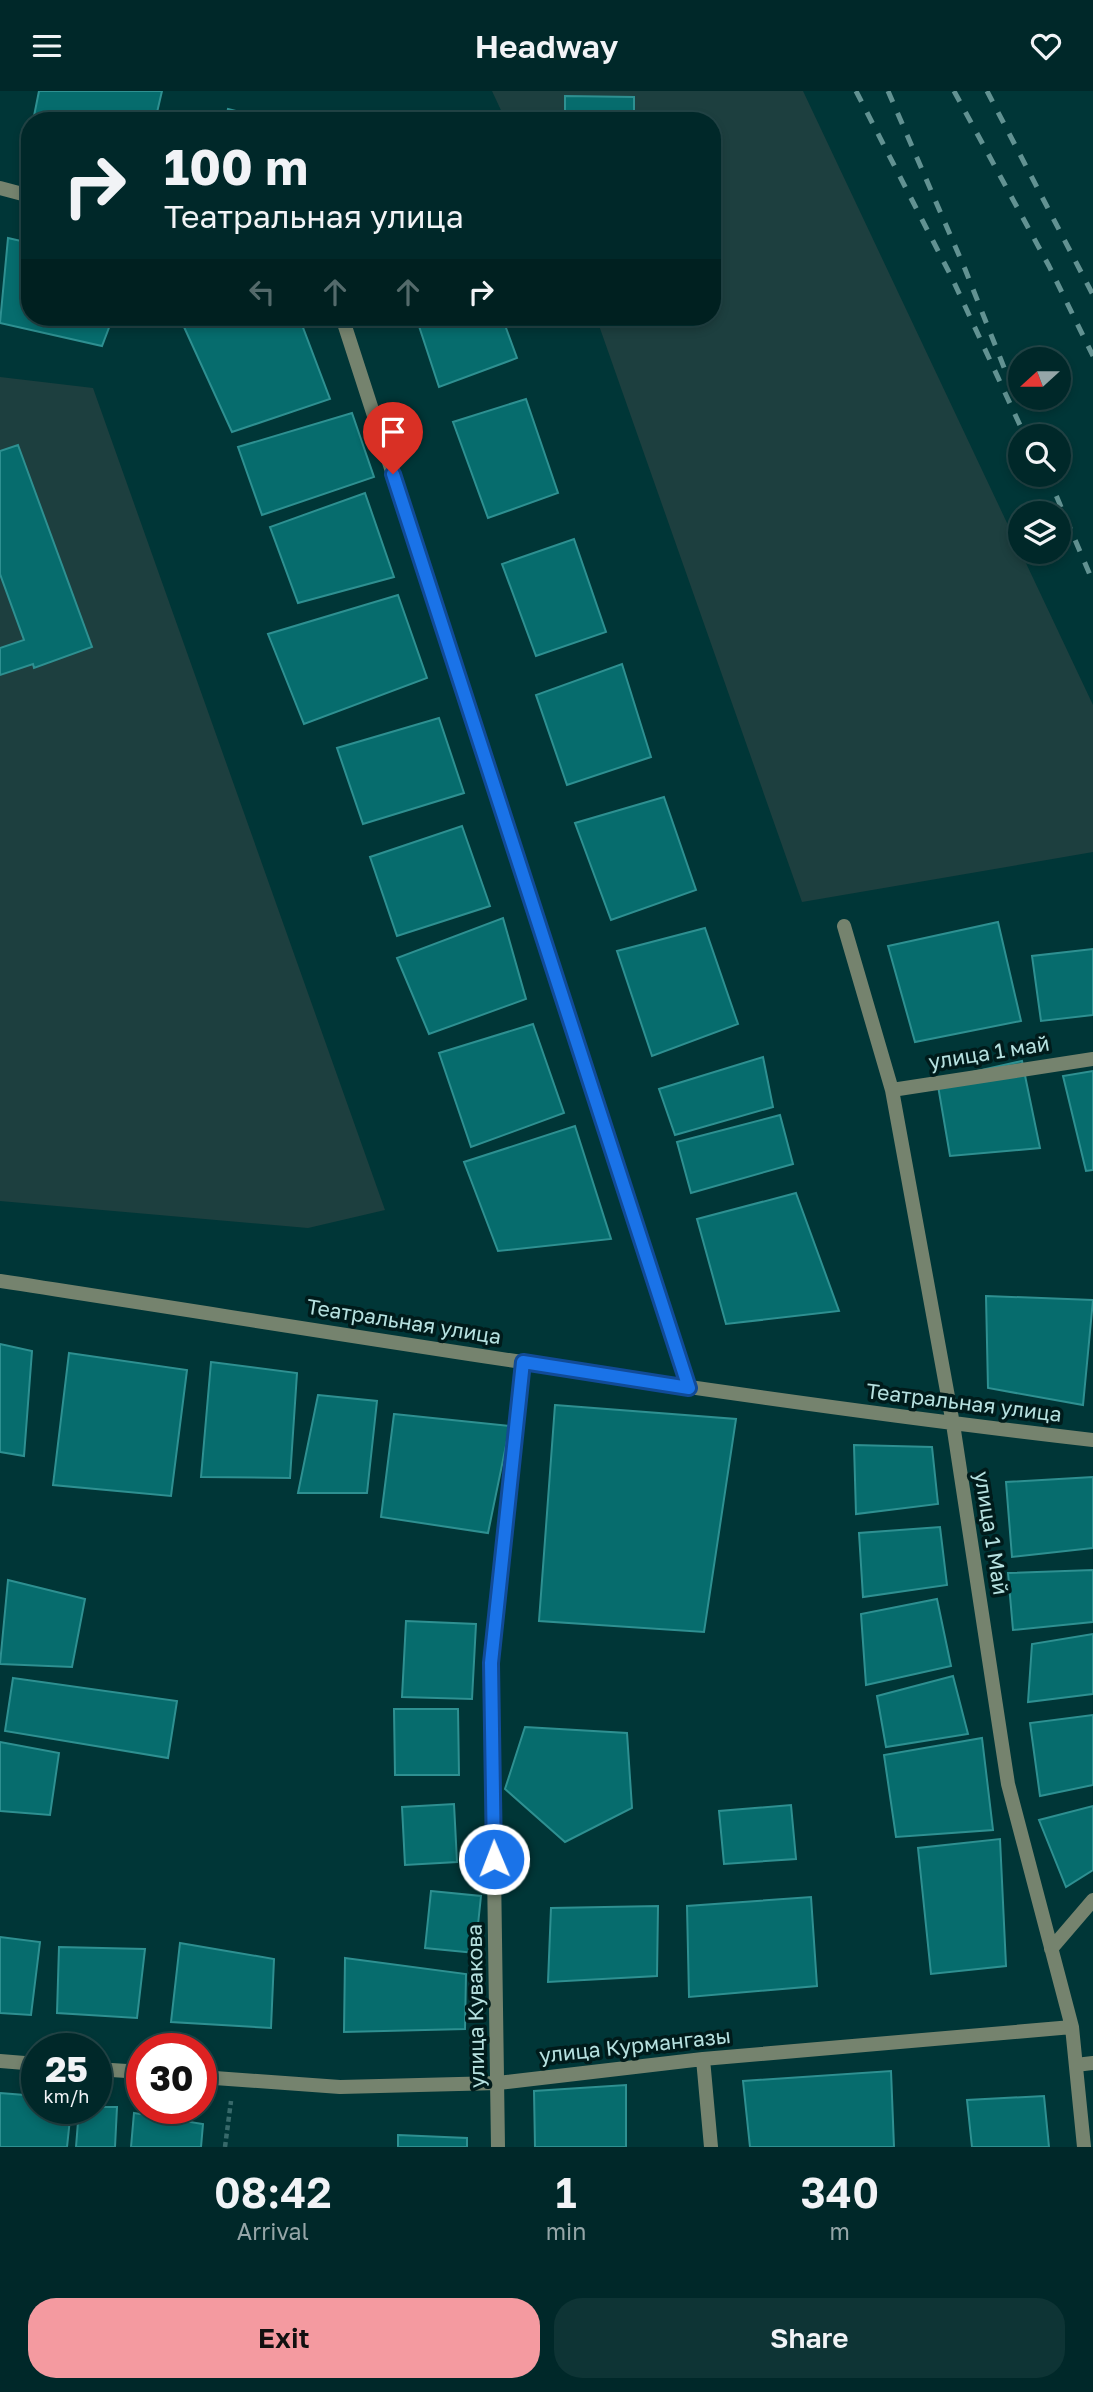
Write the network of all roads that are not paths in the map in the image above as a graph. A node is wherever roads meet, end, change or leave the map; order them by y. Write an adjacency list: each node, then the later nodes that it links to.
1 (0, 188): 2 (street)
2 (21, 194)
3 (345, 326): 9 (street)
4 (844, 926): 6 (street, улица 1 Май)
5 (1093, 1059): 6 (street, улица 1 май)
6 (892, 1090): 10 (street, улица 1 Май)
7 (0, 1281): 8 (street, Театральная улица)
8 (523, 1362): 9 (street, Театральная улица); 21 (street, улица Кувакова)
9 (689, 1388): 10 (street, Театральная улица)
10 (953, 1424): 11 (street, Театральная улица); 13 (street, улица 1 Май)
11 (1093, 1440)
12 (1093, 1900): 13 (street)
13 (1051, 1949): 14 (street, улица 1 Май)
14 (1072, 2027): 15 (street, улица Курмангазы); 19 (street, улица 1 Май)
15 (702, 2059): 21 (street, улица Курмангазы); 23 (street)
16 (0, 2061): 17 (street)
17 (21, 2063)
18 (1093, 2063): 19 (street)
19 (1076, 2065): 24 (street, улица 1 Май)
20 (217, 2078): 21 (street, улица Курмангазы)
21 (498, 2083): 22 (street, улица Кувакова)
22 (498, 2147)
23 (711, 2147)
24 (1084, 2147)

